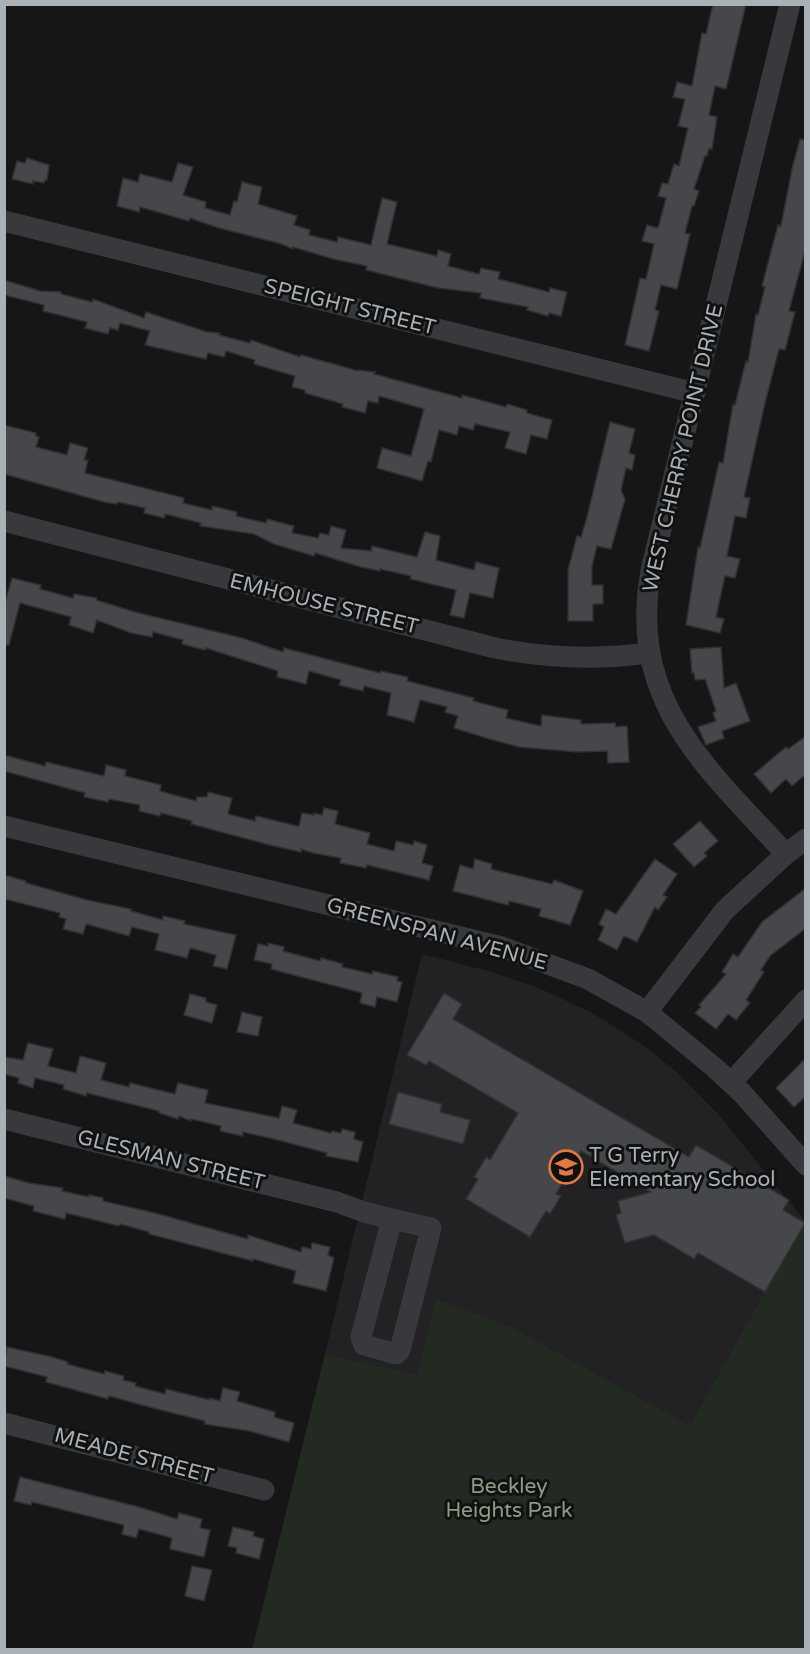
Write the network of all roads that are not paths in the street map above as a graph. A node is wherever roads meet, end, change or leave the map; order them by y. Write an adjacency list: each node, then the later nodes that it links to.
1 (790, 4): 3 (street, WEST CHERRY POINT DRIVE)
2 (4, 221): 3 (street, SPEIGHT STREET)
3 (695, 393): 5 (street, WEST CHERRY POINT DRIVE)
4 (4, 521): 5 (street, EMHOUSE STREET)
5 (648, 653): 8 (street, WEST CHERRY POINT DRIVE)
6 (4, 826): 10 (street, GREENSPAN AVENUE)
7 (806, 839): 8 (street)
8 (786, 854): 10 (street)
9 (806, 1000): 11 (street)
10 (646, 1012): 11 (street, GREENSPAN AVENUE)
11 (730, 1083): 13 (street, GREENSPAN AVENUE)
12 (4, 1119): 14 (street, GLESMAN STREET)
13 (806, 1165)
14 (392, 1219): 14 (street, GLESMAN STREET)
15 (4, 1423): 16 (street, MEADE STREET)
16 (264, 1490)

